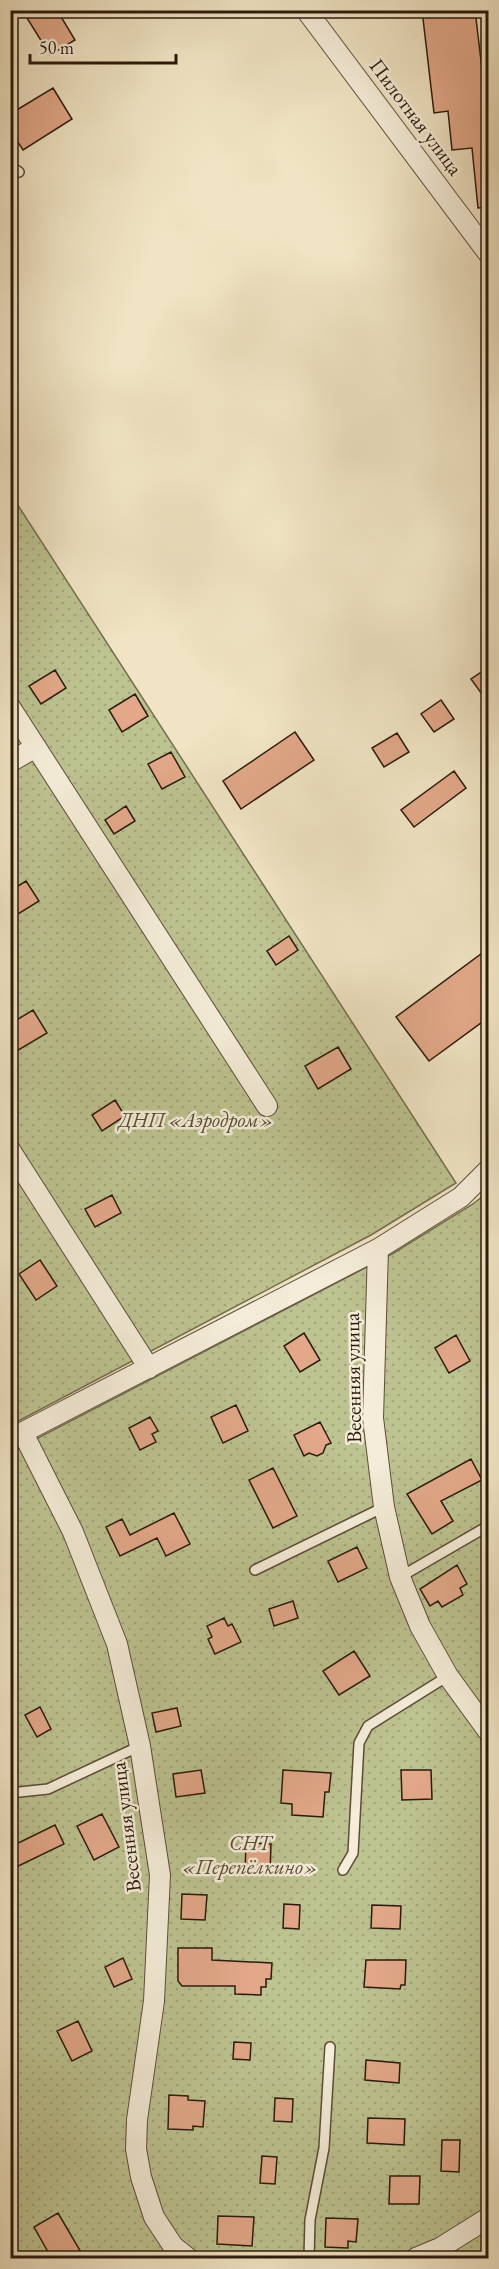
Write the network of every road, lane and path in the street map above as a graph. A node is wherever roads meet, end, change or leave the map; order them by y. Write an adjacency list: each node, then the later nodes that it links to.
1 (306, 10): 2 (street, Пилотная улица)
2 (489, 253)
3 (10, 708): 4 (street)
4 (36, 747): 5 (street); 6 (street)
5 (10, 762)
6 (267, 1106)
7 (10, 1150): 10 (street)
8 (489, 1170): 9 (street)
9 (378, 1249): 10 (street); 12 (street, Весенняя улица)
10 (149, 1368): 11 (street)
11 (17, 1436): 18 (street, Весенняя улица)
12 (384, 1507): 14 (lane); 15 (street, Весенняя улица)
13 (489, 1526): 15 (lane)
14 (255, 1570)
15 (400, 1577): 16 (street, Весенняя улица)
16 (448, 1676): 17 (street, Весенняя улица); 20 (lane)
17 (489, 1731)
18 (140, 1746): 19 (lane); 23 (street, Весенняя улица)
19 (10, 1792)
20 (343, 1870)
21 (330, 2047): 24 (lane)
22 (489, 2218): 25 (street)
23 (188, 2259)
24 (309, 2259)
25 (416, 2259)

